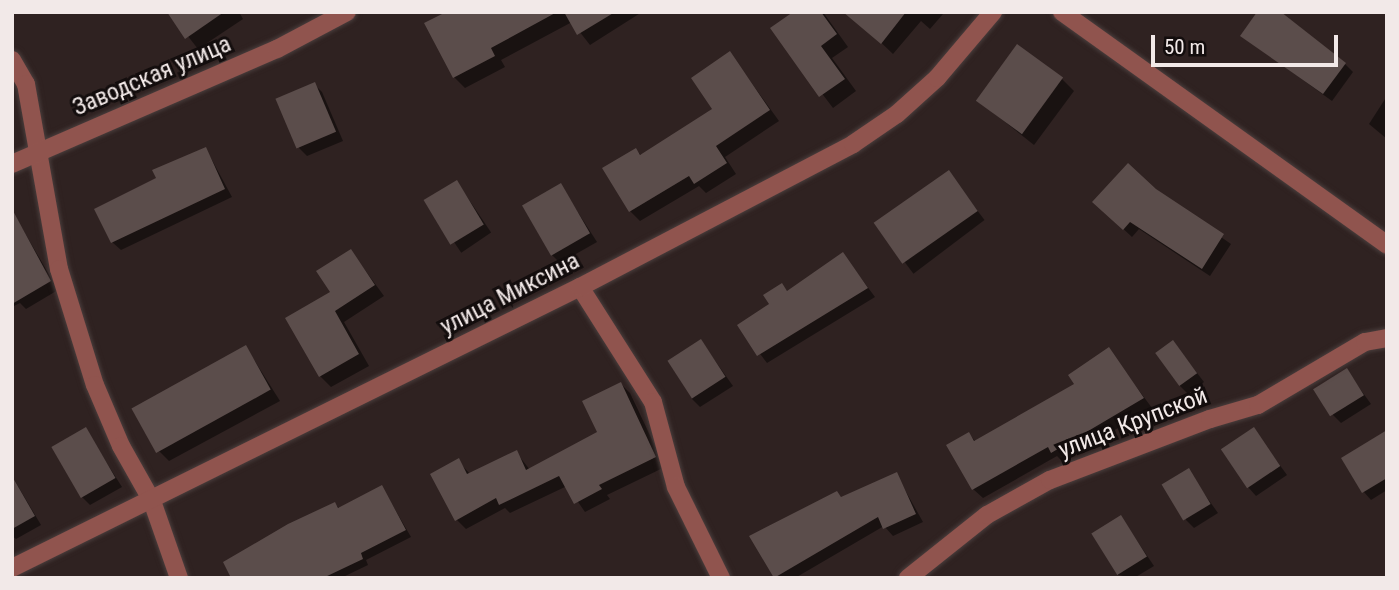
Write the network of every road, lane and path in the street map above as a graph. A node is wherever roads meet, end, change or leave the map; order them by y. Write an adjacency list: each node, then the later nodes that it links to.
1 (347, 12): 5 (street, Заводская улица)
2 (993, 12): 8 (street, улица Миксина)
3 (1062, 12): 7 (street)
4 (12, 60): 5 (street)
5 (34, 153): 6 (street, Заводская улица); 10 (street)
6 (12, 164)
7 (1387, 245)
8 (580, 287): 10 (street, улица Миксина); 13 (street)
9 (1387, 338): 14 (street, улица Крупской)
10 (152, 501): 11 (street, улица Миксина); 12 (street)
11 (12, 568)
12 (179, 578)
13 (721, 578)
14 (908, 578)

